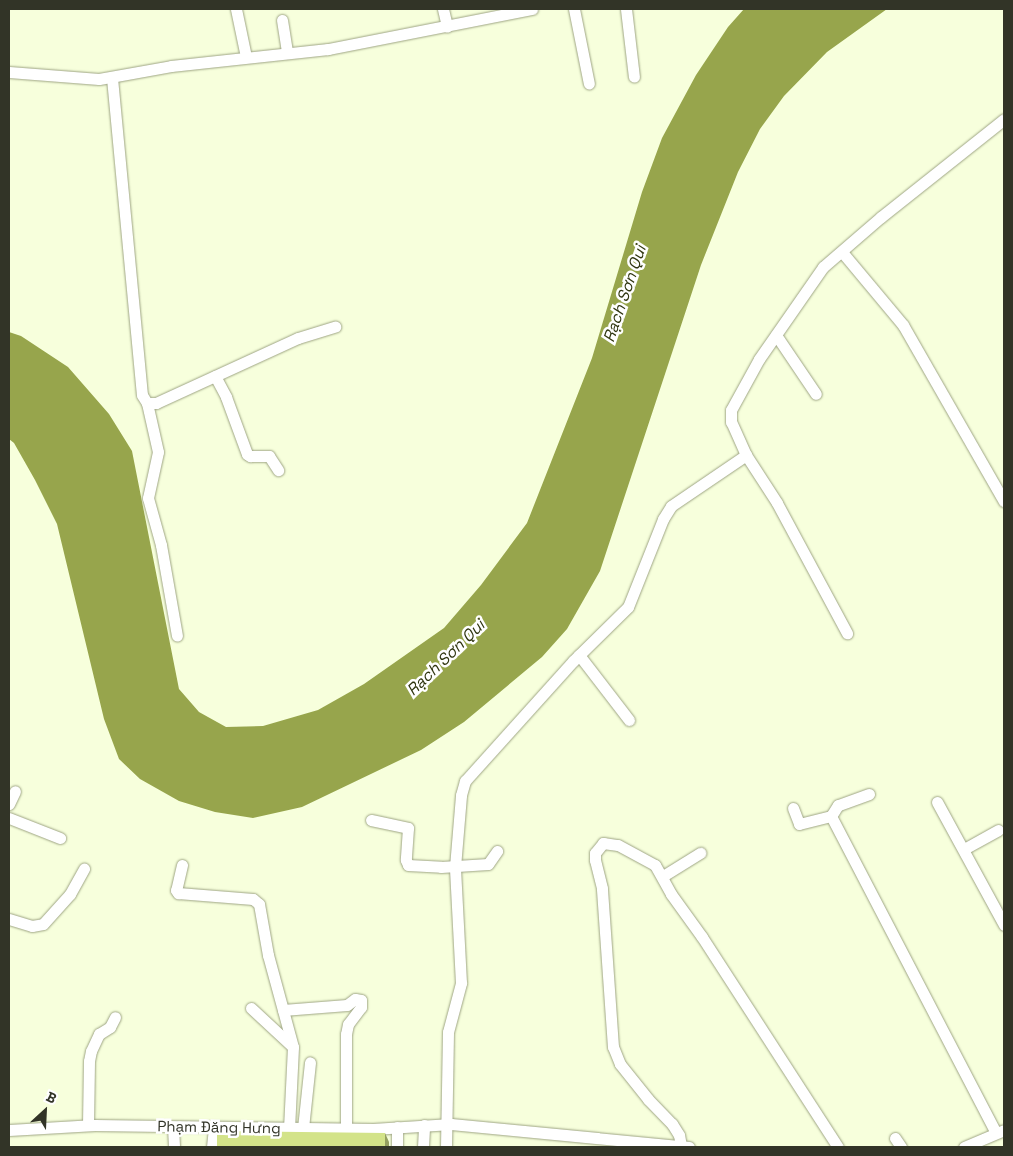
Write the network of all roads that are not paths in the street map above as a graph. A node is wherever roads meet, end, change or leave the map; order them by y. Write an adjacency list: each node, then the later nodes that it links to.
1 (236, 9): 10 (street)
2 (443, 9): 8 (street)
3 (530, 9): 6 (street)
4 (574, 9): 14 (street)
5 (626, 9): 12 (street)
6 (483, 14): 8 (street)
7 (282, 20): 9 (street)
8 (447, 26): 9 (street)
9 (287, 53): 10 (street)
10 (246, 57): 13 (street)
11 (9, 72): 13 (street)
12 (634, 77)
13 (112, 78): 21 (street)
14 (589, 84)
15 (1004, 119): 16 (street)
16 (842, 252): 18 (street); 24 (street)
17 (335, 327): 19 (street)
18 (776, 335): 20 (street); 22 (street)
19 (215, 376): 21 (street); 23 (street)
20 (816, 394)
21 (147, 403): 26 (street)
22 (746, 455): 25 (street); 27 (street)
23 (278, 470)
24 (1004, 501)
25 (847, 633)
26 (177, 636)
27 (579, 655): 28 (street); 43 (street)
28 (629, 720)
29 (15, 791): 32 (street)
30 (869, 794): 34 (street)
31 (937, 802): 39 (street)
32 (9, 804)
33 (793, 808): 34 (street)
34 (831, 816): 62 (street)
35 (9, 818): 38 (street)
36 (371, 820): 43 (street)
37 (998, 830): 39 (street)
38 (60, 838)
39 (964, 849): 47 (street)
40 (497, 851): 43 (street)
41 (700, 853): 45 (street)
42 (182, 865): 49 (street)
43 (449, 867): 53 (street)
44 (84, 869): 46 (street)
45 (663, 876): 68 (street); 69 (street)
46 (9, 919)
47 (1004, 925)
48 (251, 1008): 51 (street)
49 (283, 1010): 51 (street); 60 (street)
50 (116, 1017): 54 (street)
51 (292, 1047): 58 (street)
52 (310, 1062): 59 (street)
53 (435, 1124): 57 (street, Phạm Đăng Hưng); 66 (street); 67 (street); 68 (street, Phạm Đăng Hưng)
54 (88, 1125): 55 (street, Phạm Đăng Hưng); 61 (street, Phạm Đăng Hưng)
55 (173, 1127): 56 (street, Phạm Đăng Hưng); 63 (street)
56 (214, 1127): 58 (street, Phạm Đăng Hưng); 64 (street)
57 (397, 1127): 60 (street, Phạm Đăng Hưng); 65 (street)
58 (288, 1128): 59 (street, Phạm Đăng Hưng)
59 (303, 1128): 60 (street, Phạm Đăng Hưng)
60 (346, 1128)
61 (9, 1130)
62 (1000, 1132): 70 (street)
63 (174, 1147)
64 (212, 1147)
65 (397, 1147)
66 (423, 1147)
67 (446, 1147)
68 (685, 1147)
69 (838, 1147)
70 (964, 1147)

